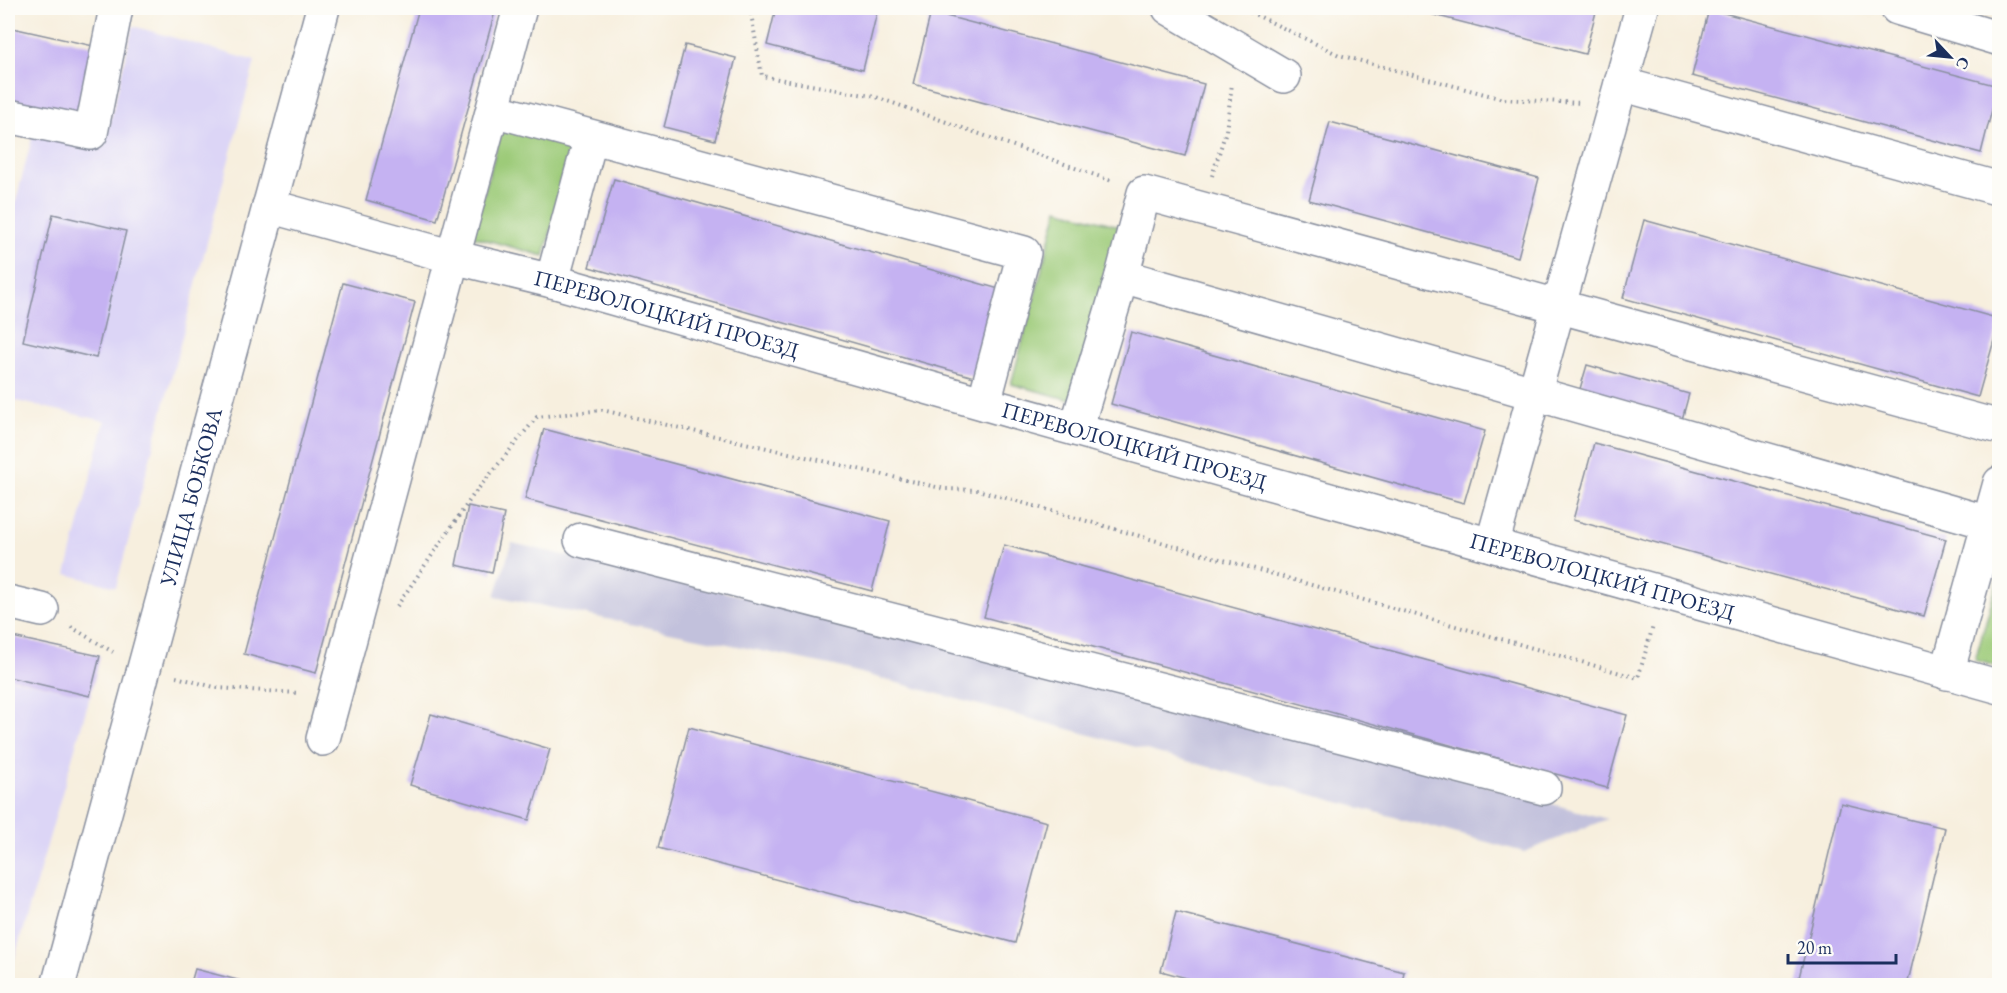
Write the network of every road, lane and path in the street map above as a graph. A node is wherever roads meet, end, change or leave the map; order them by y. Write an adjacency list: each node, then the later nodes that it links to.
1 (116, 8): 14 (street)
2 (323, 8): 18 (street, УЛИЦА БОБКОВА)
3 (520, 8): 13 (street)
4 (750, 8): 17 (path)
5 (1169, 8): 10 (street)
6 (1246, 8): 12 (path)
7 (1642, 8): 12 (street)
8 (1897, 8): 9 (street)
9 (2000, 39)
10 (1236, 47): 11 (street); 19 (path)
11 (1284, 76)
12 (1617, 96): 16 (street); 23 (street)
13 (493, 110): 15 (street); 20 (street)
14 (8, 116)
15 (591, 137): 22 (street); 25 (street)
16 (2000, 189)
17 (1144, 193): 19 (street); 21 (street)
18 (269, 206): 20 (street, ПЕРЕВОЛОЦКИЙ ПРОЕЗД); 40 (street, УЛИЦА БОБКОВА)
19 (1202, 209): 23 (street)
20 (453, 257): 22 (street, ПЕРЕВОЛОЦКИЙ ПРОЕЗД); 38 (street)
21 (1122, 276): 24 (street); 27 (street)
22 (552, 281): 25 (street, ПЕРЕВОЛОЦКИЙ ПРОЕЗД)
23 (1559, 306): 24 (street); 26 (street)
24 (1534, 393): 29 (street); 31 (street)
25 (984, 403): 27 (street, ПЕРЕВОЛОЦКИЙ ПРОЕЗД)
26 (2000, 427)
27 (1076, 429): 31 (street, ПЕРЕВОЛОЦКИЙ ПРОЕЗД)
28 (2000, 483): 29 (street)
29 (1994, 525): 36 (street)
30 (581, 540): 39 (street)
31 (1492, 546): 32 (street, ПЕРЕВОЛОЦКИЙ ПРОЕЗД)
32 (1663, 593): 35 (path); 36 (street, ПЕРЕВОЛОЦКИЙ ПРОЕЗД)
33 (8, 602): 34 (street)
34 (42, 610)
35 (393, 610)
36 (1947, 673): 37 (street, ПЕРЕВОЛОЦКИЙ ПРОЕЗД)
37 (2000, 687)
38 (323, 739)
39 (1544, 788)
40 (58, 986)

